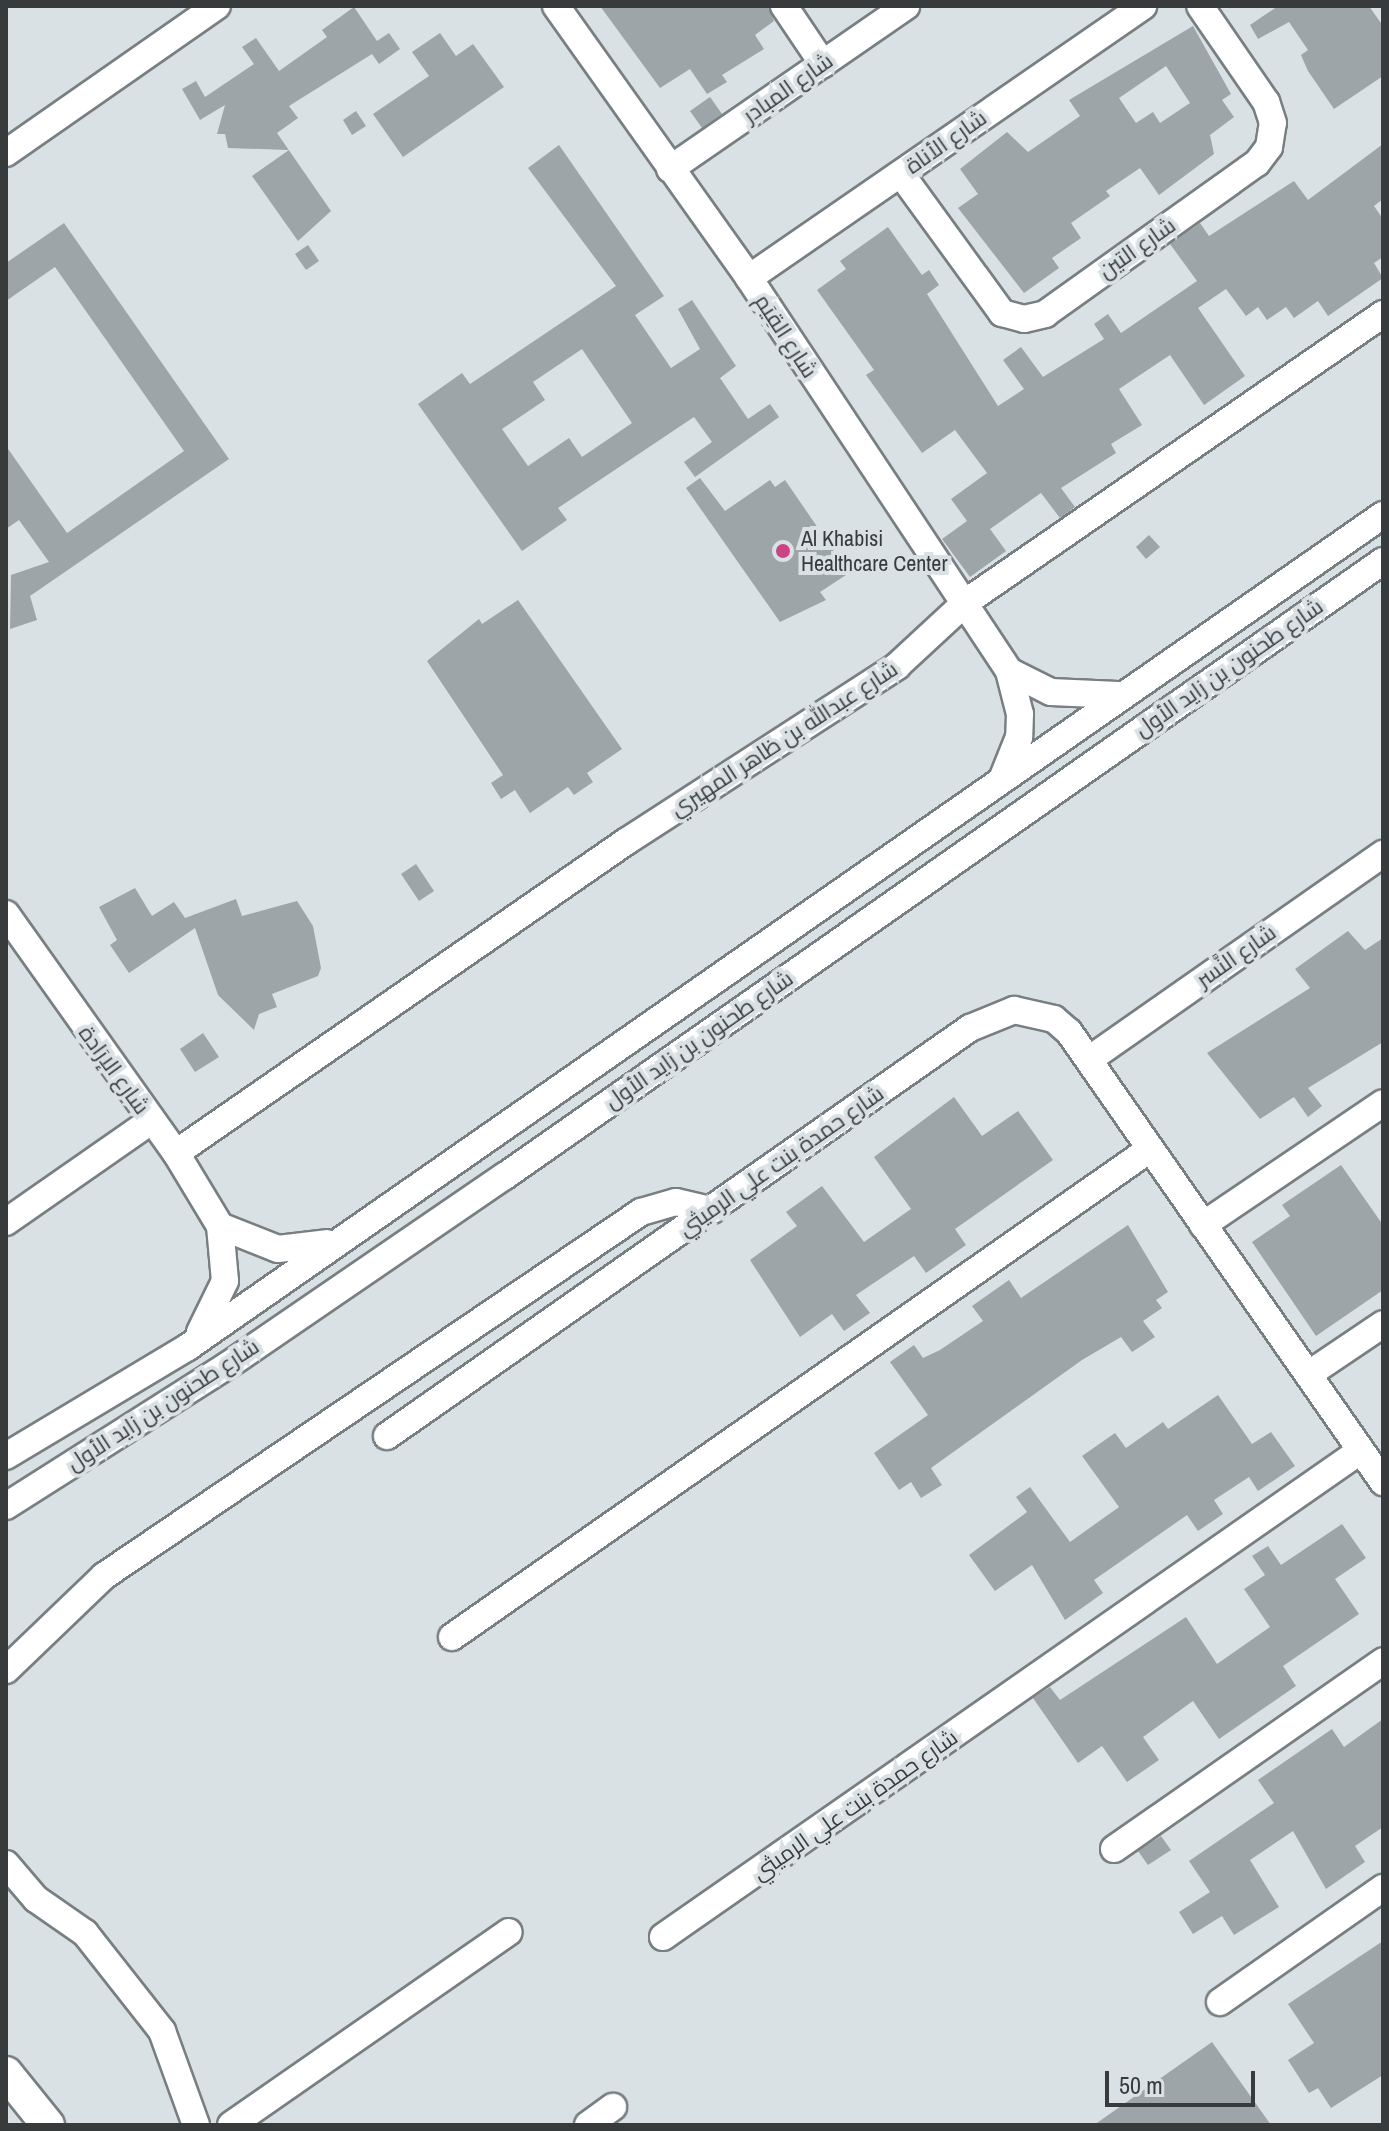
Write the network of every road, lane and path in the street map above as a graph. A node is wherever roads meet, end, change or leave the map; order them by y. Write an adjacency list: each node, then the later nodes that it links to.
1 (217, 6): 8 (street)
2 (556, 6): 9 (street, شارع القِيَم)
3 (784, 6): 7 (street)
4 (906, 6): 7 (street, شارع المبادر)
5 (1143, 6): 10 (street, شارع الأناة)
6 (1200, 6): 10 (street, شارع التين)
7 (823, 64): 9 (street, شارع المبادر)
8 (6, 153)
9 (670, 169): 11 (street, شارع القِيَم)
10 (901, 174): 11 (street, شارع الأناة)
11 (749, 278): 16 (street, شارع القِيَم)
12 (1383, 314): 16 (street, شارع عبدالله بن ظاهر المهيري)
13 (1383, 515): 19 (street, شارع طحنون بن زايد الأول)
14 (1383, 561): 17 (street, شارع طحنون بن زايد الأول)
15 (1383, 581): 17 (street)
16 (966, 602): 18 (street, شارع القِيَم); 27 (street, شارع عبدالله بن ظاهر المهيري)
17 (1314, 610): 40 (street, شارع طحنون بن زايد الأول)
18 (1009, 671): 19 (street); 20 (street, شارع القِيَم)
19 (1121, 695): 20 (street, شارع طحنون بن زايد الأول)
20 (1002, 778): 32 (street, شارع طحنون بن زايد الأول)
21 (1383, 854): 23 (street, شارع النَّسر)
22 (6, 914): 25 (street, شارع الإرَادة)
23 (1090, 1059): 26 (street, شارع حمدة بنت علي الرميثي); 28 (street, شارع حمدة بنت علي الرميثي)
24 (1383, 1103): 30 (street)
25 (151, 1121): 27 (street, شارع الإرَادة); 29 (street)
26 (1150, 1149): 30 (street, شارع حمدة بنت علي الرميثي); 41 (street)
27 (176, 1153): 31 (street, شارع الإرَادة)
28 (712, 1210): 36 (street, شارع حمدة بنت علي الرميثي); 43 (street)
29 (6, 1222)
30 (1203, 1225): 35 (street, شارع حمدة بنت علي الرميثي)
31 (220, 1226): 32 (street); 34 (street, شارع الإرَادة)
32 (341, 1238): 34 (street, شارع طحنون بن زايد الأول)
33 (1383, 1324): 35 (street)
34 (188, 1347): 38 (street, شارع طحنون بن زايد الأول)
35 (1309, 1374): 37 (street, شارع حمدة بنت علي الرميثي)
36 (387, 1436)
37 (1360, 1451): 39 (street, شارع حمدة بنت علي الرميثي); 48 (street, شارع حمدة بنت علي الرميثي)
38 (6, 1456)
39 (1383, 1482)
40 (6, 1506)
41 (452, 1637)
42 (1383, 1661): 44 (street)
43 (6, 1670)
44 (1114, 1849)
45 (6, 1864): 53 (street)
46 (1383, 1888): 49 (street)
47 (509, 1932): 54 (street)
48 (663, 1937)
49 (1220, 2002)
50 (6, 2073): 52 (main road)
51 (613, 2107): 55 (street)
52 (48, 2125)
53 (196, 2125)
54 (231, 2125)
55 (588, 2125)

